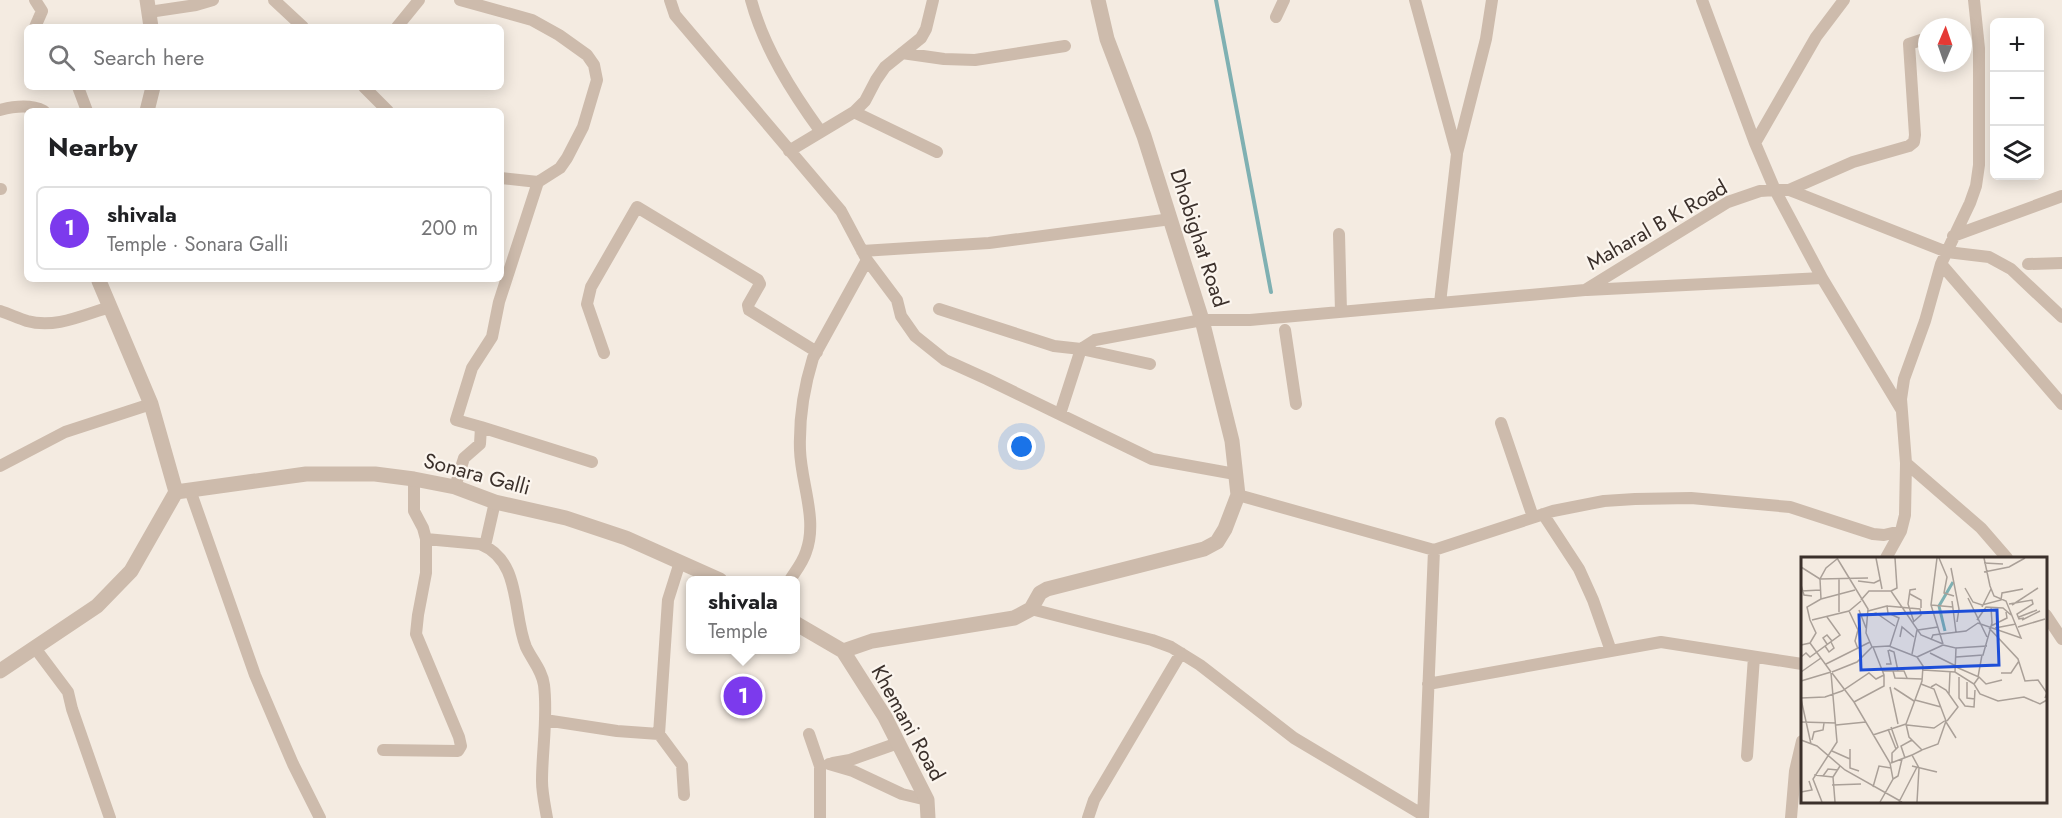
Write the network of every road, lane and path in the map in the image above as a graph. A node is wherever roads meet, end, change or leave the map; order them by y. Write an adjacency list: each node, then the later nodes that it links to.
1 (35, 0): 20 (street)
2 (213, 0): 17 (street)
3 (274, 0): 21 (street)
4 (419, 0): 22 (street)
5 (460, 0): 43 (street)
6 (670, 0): 39 (street)
7 (751, 0): 37 (street)
8 (933, 0): 27 (street)
9 (1098, 0): 47 (street, Dhobighat Road)
10 (1284, 0): 19 (street)
11 (1415, 0): 41 (street)
12 (1492, 0): 41 (street)
13 (1702, 0): 38 (street)
14 (1832, 0): 18 (street)
15 (1844, 0): 18 (street)
16 (1974, 0): 23 (street)
17 (149, 13)
18 (1831, 16): 38 (street)
19 (1276, 17)
20 (36, 24)
21 (300, 24)
22 (399, 24)
23 (1977, 28): 24 (street); 49 (street)
24 (1972, 29)
25 (1918, 42): 45 (street)
26 (1065, 46): 27 (street)
27 (902, 53): 36 (street)
28 (79, 90): 32 (street)
29 (152, 90): 33 (street)
30 (367, 90): 34 (street)
31 (38, 108): 35 (street)
32 (86, 108)
33 (148, 108)
34 (385, 108)
35 (0, 110)
36 (854, 112): 37 (street); 40 (street)
37 (821, 132): 39 (street)
38 (1755, 143): 44 (street)
39 (789, 151): 51 (street)
40 (937, 152)
41 (1456, 154): 58 (street)
42 (504, 178): 43 (street)
43 (538, 182): 76 (street)
44 (1775, 190): 45 (street, Maharal B K Road); 55 (street); 57 (street, Maharal B K Road)
45 (1789, 190): 50 (street, Maharal B K Road)
46 (2062, 196): 49 (street)
47 (1170, 219): 51 (street); 64 (street, Dhobighat Road)
48 (1339, 234): 62 (street)
49 (1953, 236): 50 (street)
50 (1947, 252): 53 (street); 63 (street, Maharal B K Road)
51 (864, 256): 67 (street); 74 (street)
52 (2062, 263): 54 (street)
53 (1941, 264): 72 (street); 73 (street)
54 (2028, 264)
55 (1822, 278): 57 (street); 73 (street)
56 (99, 282): 59 (street)
57 (1585, 290): 58 (street, Maharal B K Road)
58 (1440, 303): 62 (street, Maharal B K Road)
59 (110, 307): 61 (street); 70 (street)
60 (939, 309): 66 (street)
61 (0, 311)
62 (1341, 312): 64 (street, Maharal B K Road)
63 (2062, 317)
64 (1203, 320): 66 (street, Maharal B K Road); 80 (street, Dhobighat Road)
65 (1286, 330): 71 (street)
66 (1081, 349): 69 (street); 74 (street)
67 (816, 352): 68 (street); 95 (street)
68 (604, 353)
69 (1150, 364)
70 (151, 404): 79 (street); 83 (street)
71 (1296, 404)
72 (2062, 404)
73 (1901, 410): 78 (street)
74 (1060, 414): 80 (street)
75 (1501, 423): 86 (street)
76 (481, 427): 77 (street); 82 (street)
77 (592, 462)
78 (1906, 463): 87 (street); 92 (street)
79 (0, 466)
80 (1236, 474): 84 (street, Dhobighat Road)
81 (414, 478): 82 (street, Sonara Galli); 83 (street, Sonara Galli); 88 (street)
82 (455, 487): 85 (street, Sonara Galli)
83 (183, 491): 100 (street); 120 (street)
84 (1238, 495): 90 (street); 96 (street)
85 (495, 502): 89 (street); 93 (street, Sonara Galli)
86 (1538, 515): 87 (street); 90 (street); 102 (street)
87 (1901, 531): 91 (street)
88 (426, 539): 89 (street); 113 (street)
89 (485, 546): 108 (street)
90 (1434, 550): 107 (street)
91 (1887, 557)
92 (2006, 557)
93 (681, 562): 94 (street, Sonara Galli); 109 (street)
94 (711, 576)
95 (792, 576)
96 (1032, 609): 101 (street); 103 (street)
97 (2047, 616): 99 (street)
98 (800, 626): 101 (street)
99 (2062, 639)
100 (35, 648): 106 (street); 119 (street)
101 (843, 651): 111 (street, Khemani Road)
102 (1611, 651): 104 (street); 107 (street)
103 (1181, 653): 118 (street); 124 (street)
104 (1754, 657): 105 (street); 114 (street)
105 (1801, 664)
106 (0, 671)
107 (1428, 684): 118 (street)
108 (545, 720): 109 (street); 121 (street)
109 (659, 734): 116 (street)
110 (809, 734): 115 (street)
111 (898, 743): 115 (street); 117 (street, Khemani Road)
112 (1801, 748): 125 (street)
113 (383, 750)
114 (1746, 756)
115 (825, 765): 117 (street); 122 (street)
116 (684, 795)
117 (927, 800): 123 (street, Khemani Road)
118 (1423, 816)
119 (110, 818)
120 (321, 818)
121 (547, 818)
122 (820, 818)
123 (928, 818)
124 (1088, 818)
125 (1791, 818)

